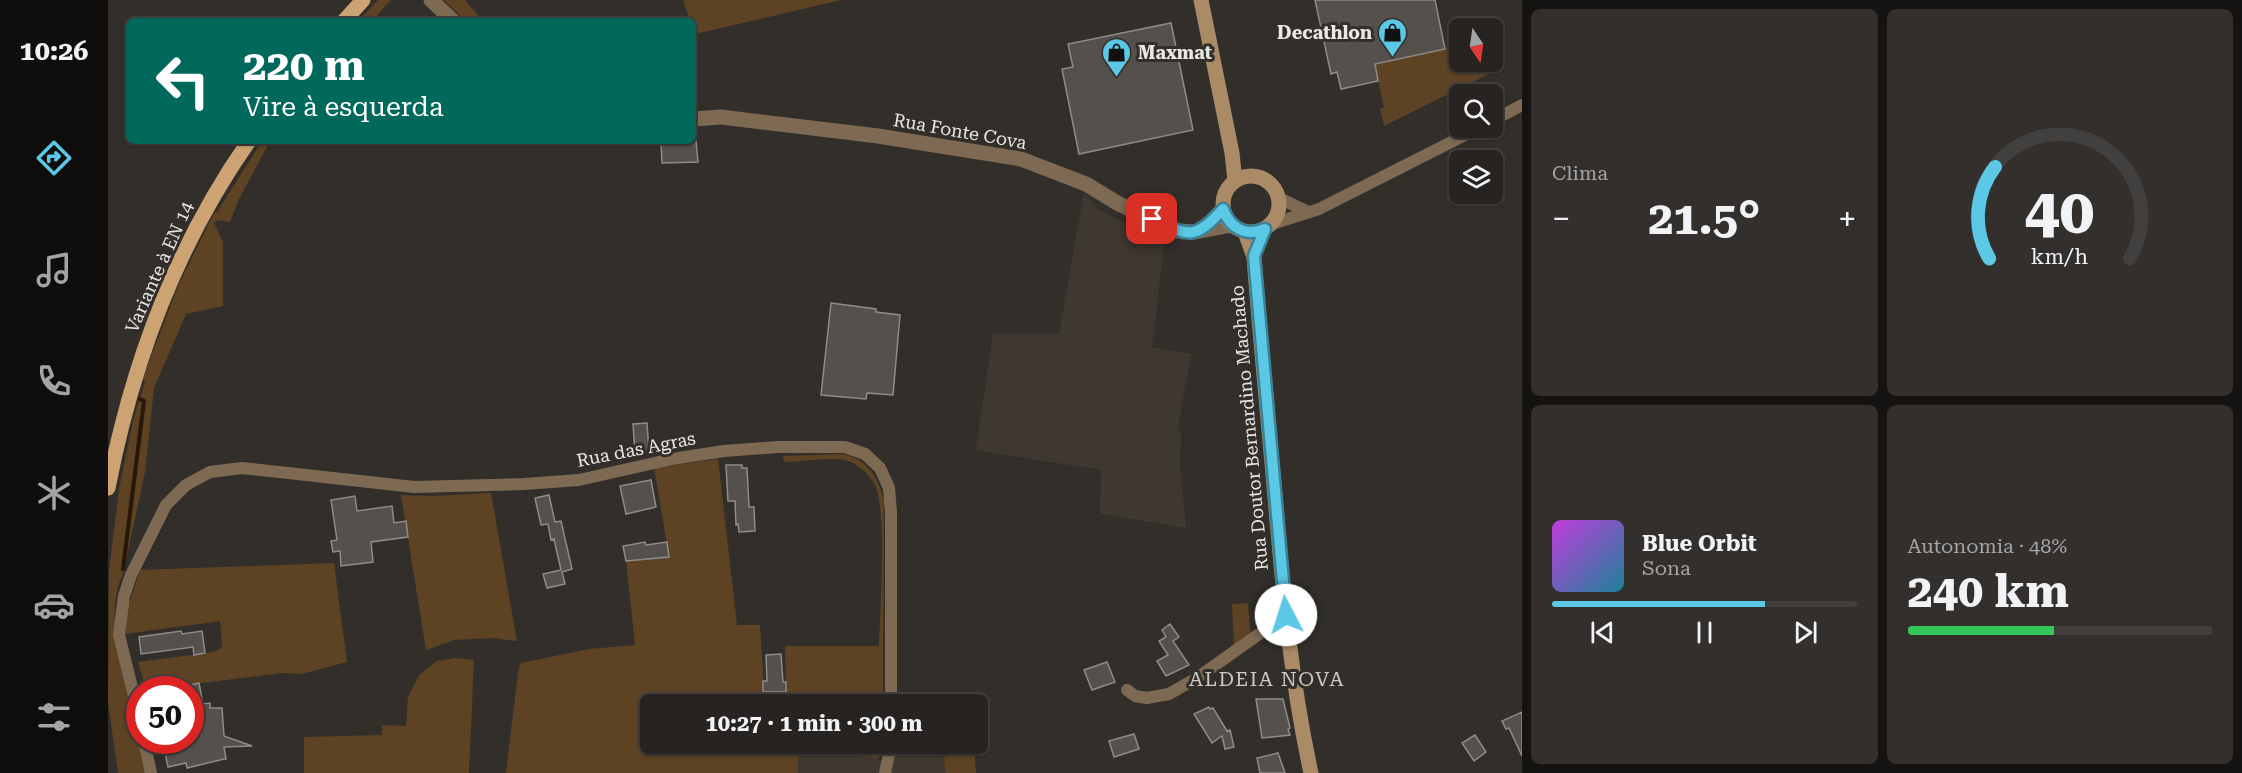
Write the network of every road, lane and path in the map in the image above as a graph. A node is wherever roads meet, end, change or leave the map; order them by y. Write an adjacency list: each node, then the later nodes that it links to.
1 (363, 0): 4 (main road)
2 (431, 0): 5 (street)
3 (1201, 0): 11 (main road)
4 (347, 18)
5 (450, 18)
6 (1522, 105): 7 (street)
7 (1503, 115)
8 (696, 119): 18 (street, Rua Fonte Cova)
9 (1459, 138): 16 (street)
10 (247, 144): 21 (main road, Variante à EN 14)
11 (1232, 153): 12 (main road); 13 (main road)
12 (1253, 176): 13 (main road); 14 (main road)
13 (1235, 181): 15 (main road)
14 (1279, 198): 16 (street); 17 (main road)
15 (1223, 209): 18 (street); 19 (main road)
16 (1308, 212): 17 (street)
17 (1268, 227): 19 (main road); 20 (main road, Rua Doutor Bernardino Machado)
18 (1205, 229): 19 (street, Rua Fonte Cova)
19 (1239, 229): 20 (main road, Rua Doutor Bernardino Machado)
20 (1254, 256): 22 (main road, Rua Doutor Bernardino Machado)
21 (108, 488)
22 (1286, 615): 24 (street); 30 (main road, Rua Doutor Bernardino Machado)
23 (129, 676): 25 (street, Rua das Agras)
24 (1127, 690)
25 (891, 694)
26 (147, 754): 28 (street)
27 (889, 754): 29 (street)
28 (151, 773)
29 (885, 773)
30 (1311, 773)

